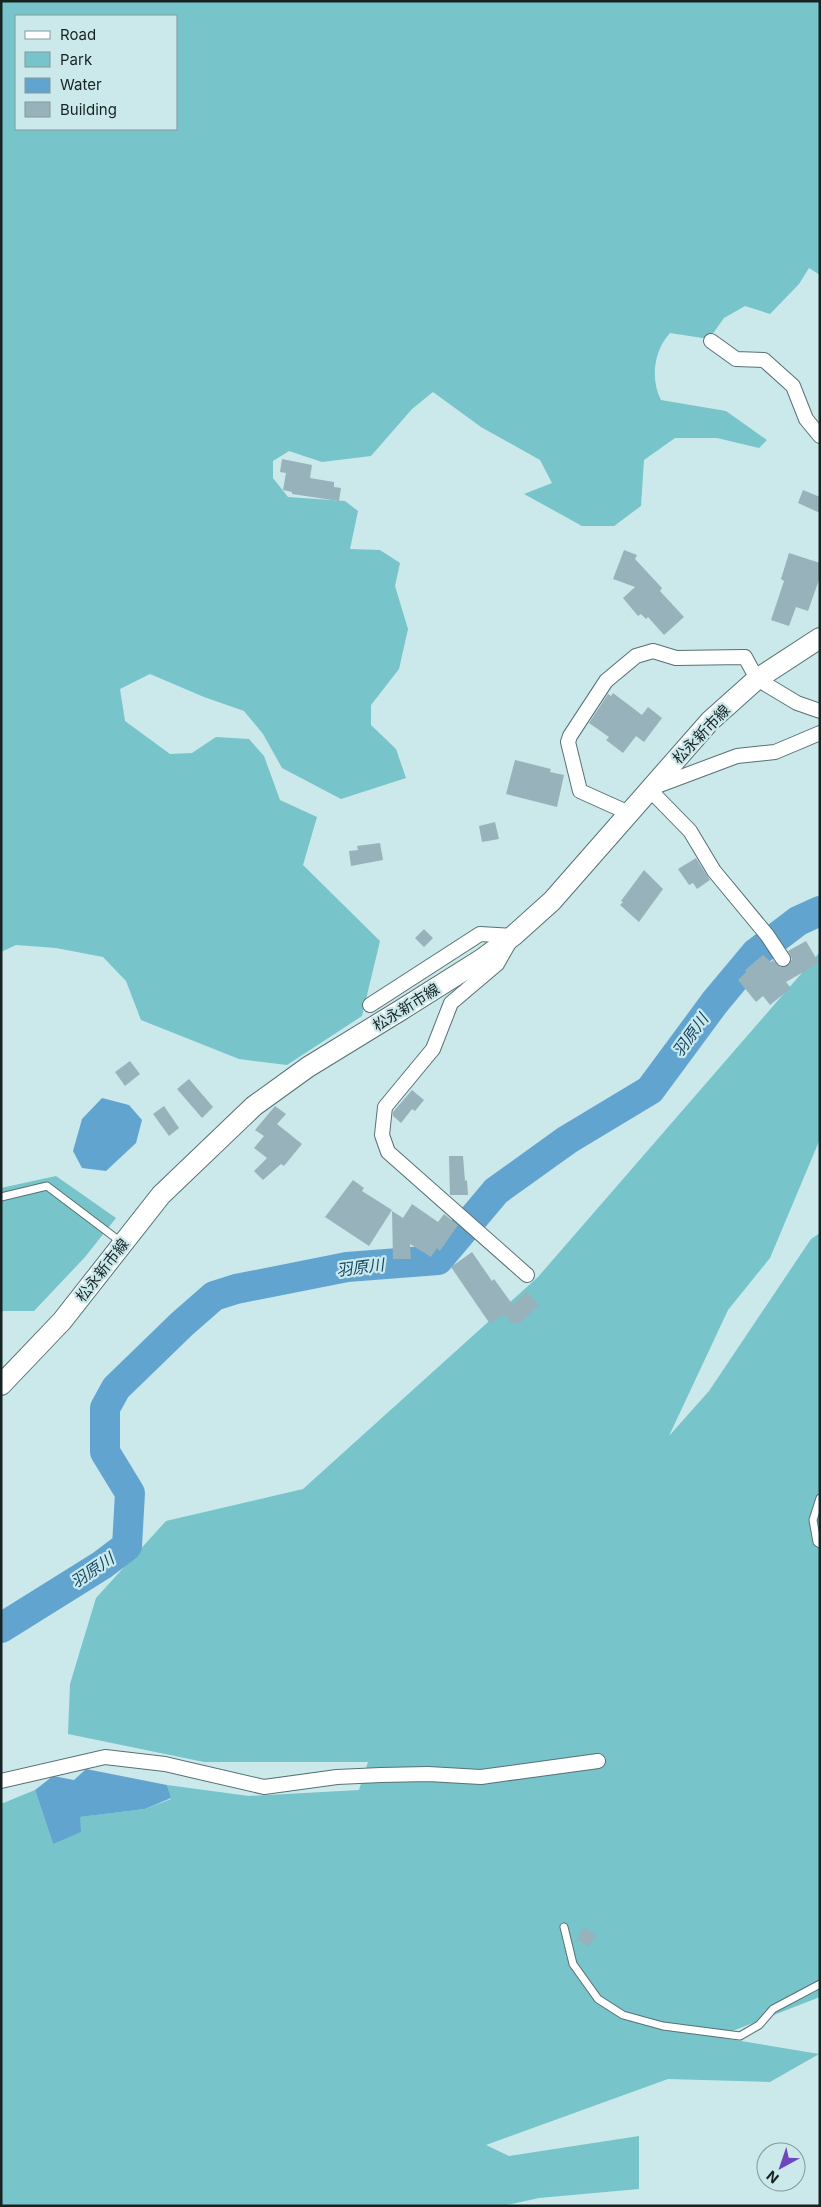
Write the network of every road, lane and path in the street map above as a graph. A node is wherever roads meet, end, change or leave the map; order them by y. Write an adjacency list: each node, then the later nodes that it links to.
1 (711, 342): 2 (street)
2 (820, 436)
3 (820, 638): 4 (main road, 松永新市線)
4 (757, 679): 5 (street); 7 (main road, 松永新市線); 8 (street)
5 (820, 711)
6 (820, 733): 7 (street)
7 (649, 789): 8 (main road, 松永新市線); 10 (street)
8 (629, 813): 9 (main road, 松永新市線)
9 (513, 936): 11 (street); 13 (main road, 松永新市線); 14 (street)
10 (783, 959)
11 (370, 1005)
12 (1, 1197): 13 (lane)
13 (123, 1244): 15 (main road, 松永新市線)
14 (527, 1276)
15 (1, 1385)
16 (820, 1498): 17 (lane)
17 (820, 1544)
18 (598, 1761): 19 (street)
19 (1, 1781)
20 (564, 1927): 21 (lane)
21 (820, 1984)

